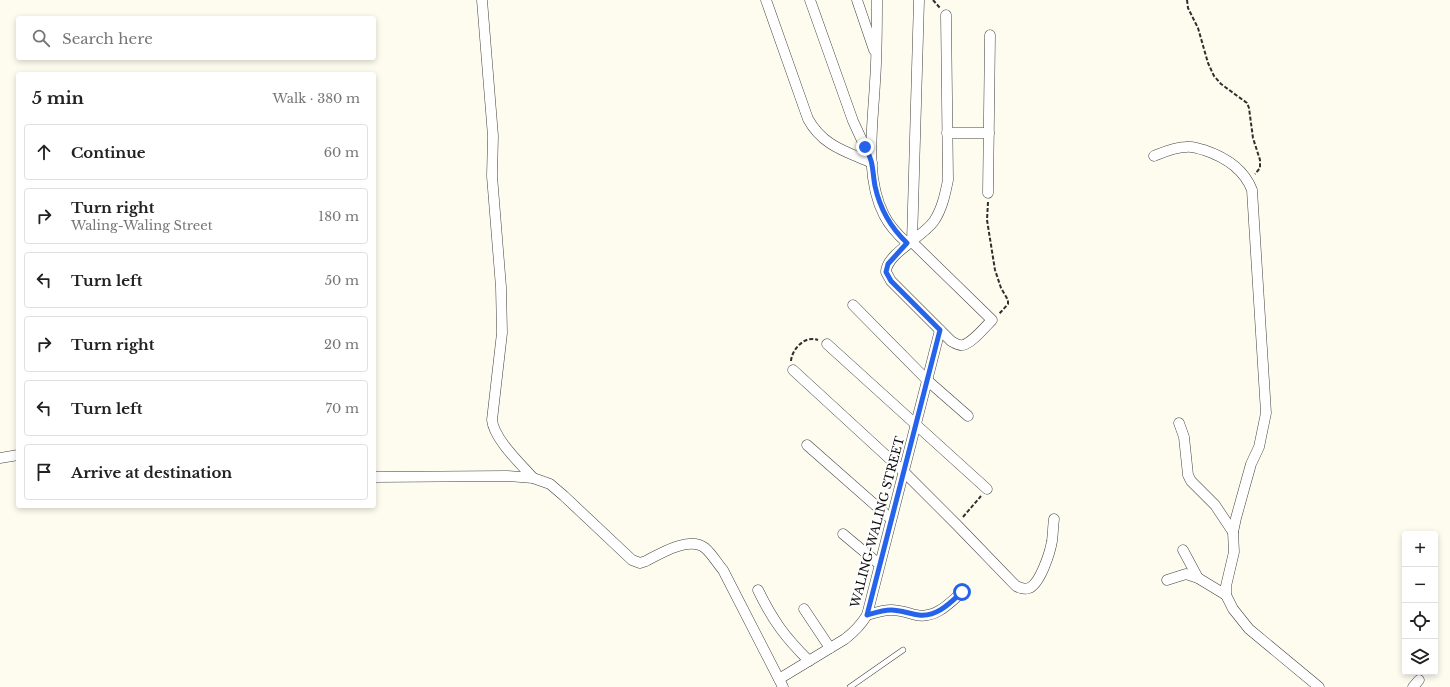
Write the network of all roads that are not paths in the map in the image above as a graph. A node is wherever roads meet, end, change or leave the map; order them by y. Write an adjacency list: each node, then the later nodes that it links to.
1 (482, 0): 29 (street)
2 (766, 0): 13 (street)
3 (810, 0): 13 (street)
4 (857, 0): 9 (street)
5 (877, 0): 9 (street)
6 (919, 0): 15 (street)
7 (946, 15): 10 (street)
8 (990, 35): 11 (street)
9 (877, 58): 13 (street)
10 (947, 133): 11 (street); 15 (street)
11 (989, 133): 14 (street)
12 (1154, 156): 33 (street)
13 (871, 160): 15 (street)
14 (988, 193)
15 (909, 242): 17 (street); 17 (street)
16 (853, 305): 20 (street)
17 (940, 330): 20 (street, WALING-WALING STREET)
18 (827, 344): 23 (street)
19 (793, 370): 27 (street)
20 (928, 381): 21 (street); 23 (street, WALING-WALING STREET)
21 (968, 416)
22 (1179, 423): 33 (street)
23 (916, 426): 27 (street, WALING-WALING STREET); 30 (street)
24 (807, 445): 31 (street)
25 (16, 455): 26 (street)
26 (0, 458)
27 (904, 472): 31 (street, WALING-WALING STREET); 32 (street)
28 (376, 477): 29 (street)
29 (533, 478): 47 (street)
30 (987, 489)
31 (891, 519): 36 (street, WALING-WALING STREET)
32 (1054, 519)
33 (1233, 532): 41 (street)
34 (843, 534): 36 (street)
35 (1183, 550): 37 (street)
36 (879, 564): 43 (street, WALING-WALING STREET)
37 (1198, 578): 38 (street); 41 (street)
38 (1167, 580)
39 (758, 590): 46 (street)
40 (962, 592): 43 (street)
41 (1226, 595): 49 (street)
42 (804, 609): 44 (street)
43 (867, 615): 44 (street, WALING-WALING STREET)
44 (830, 648): 46 (street, WALING-WALING STREET)
45 (903, 650): 48 (lane)
46 (809, 661): 47 (street, WALING-WALING STREET)
47 (781, 683)
48 (850, 687)
49 (1319, 687)

